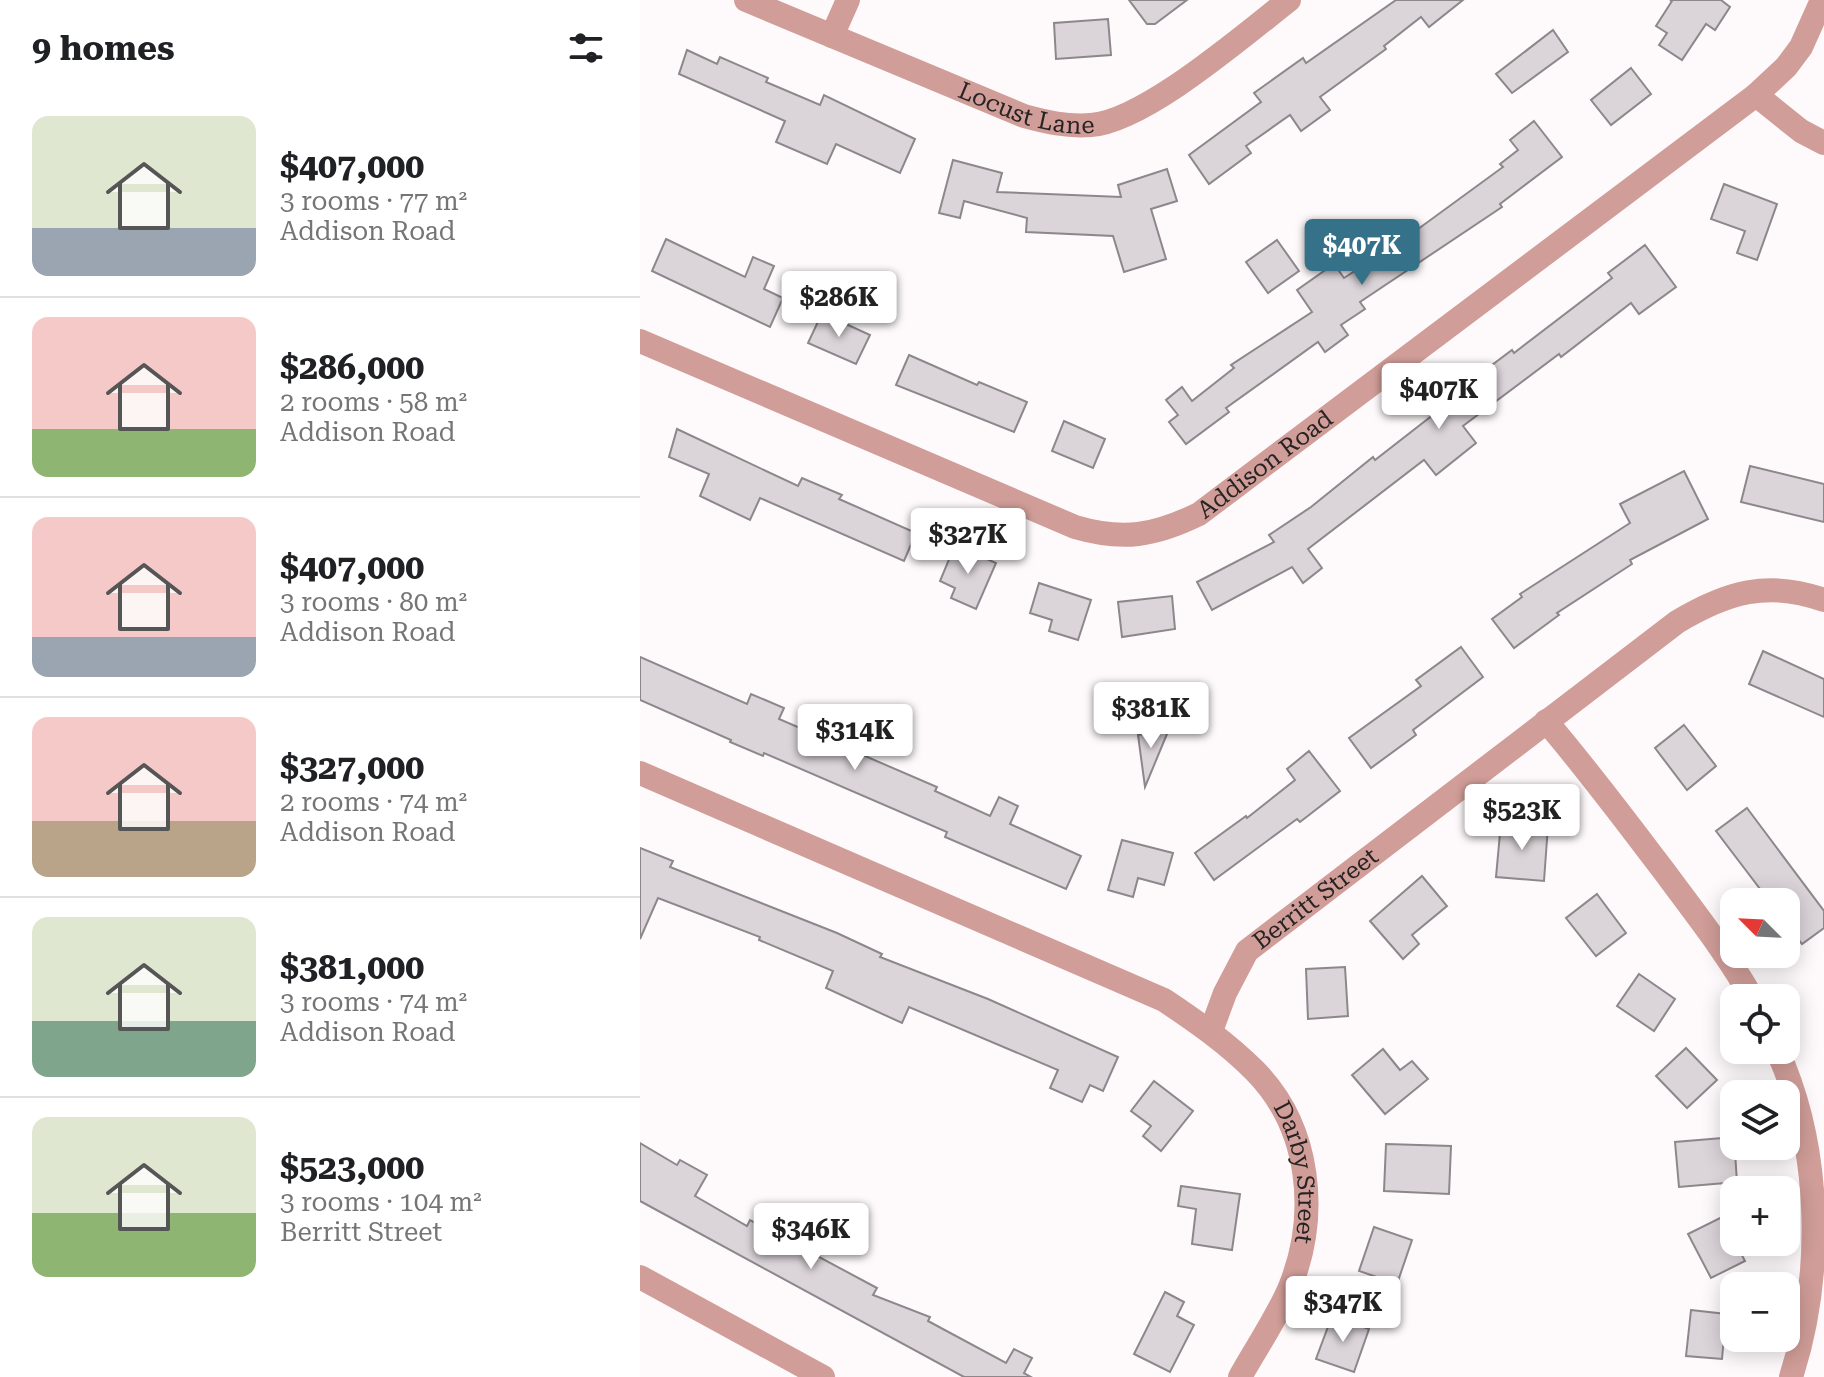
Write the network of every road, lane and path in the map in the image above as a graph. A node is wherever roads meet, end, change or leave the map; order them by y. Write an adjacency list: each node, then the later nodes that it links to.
1 (746, 0): 5 (street, Locust Lane)
2 (848, 0): 5 (street)
3 (1289, 0): 5 (street, Locust Lane)
4 (1822, 0): 6 (street, Addison Road)
5 (832, 36)
6 (1756, 95): 7 (street); 8 (street, Addison Road)
7 (1824, 143)
8 (640, 341)
9 (1824, 600): 10 (street, Berritt Street)
10 (1546, 721): 12 (street); 13 (street, Berritt Street)
11 (640, 773): 13 (street)
12 (1744, 984)
13 (1211, 1031): 17 (street, Darby Street)
14 (1782, 1064): 18 (street)
15 (640, 1277): 16 (street)
16 (823, 1377)
17 (1240, 1377)
18 (1791, 1377)

